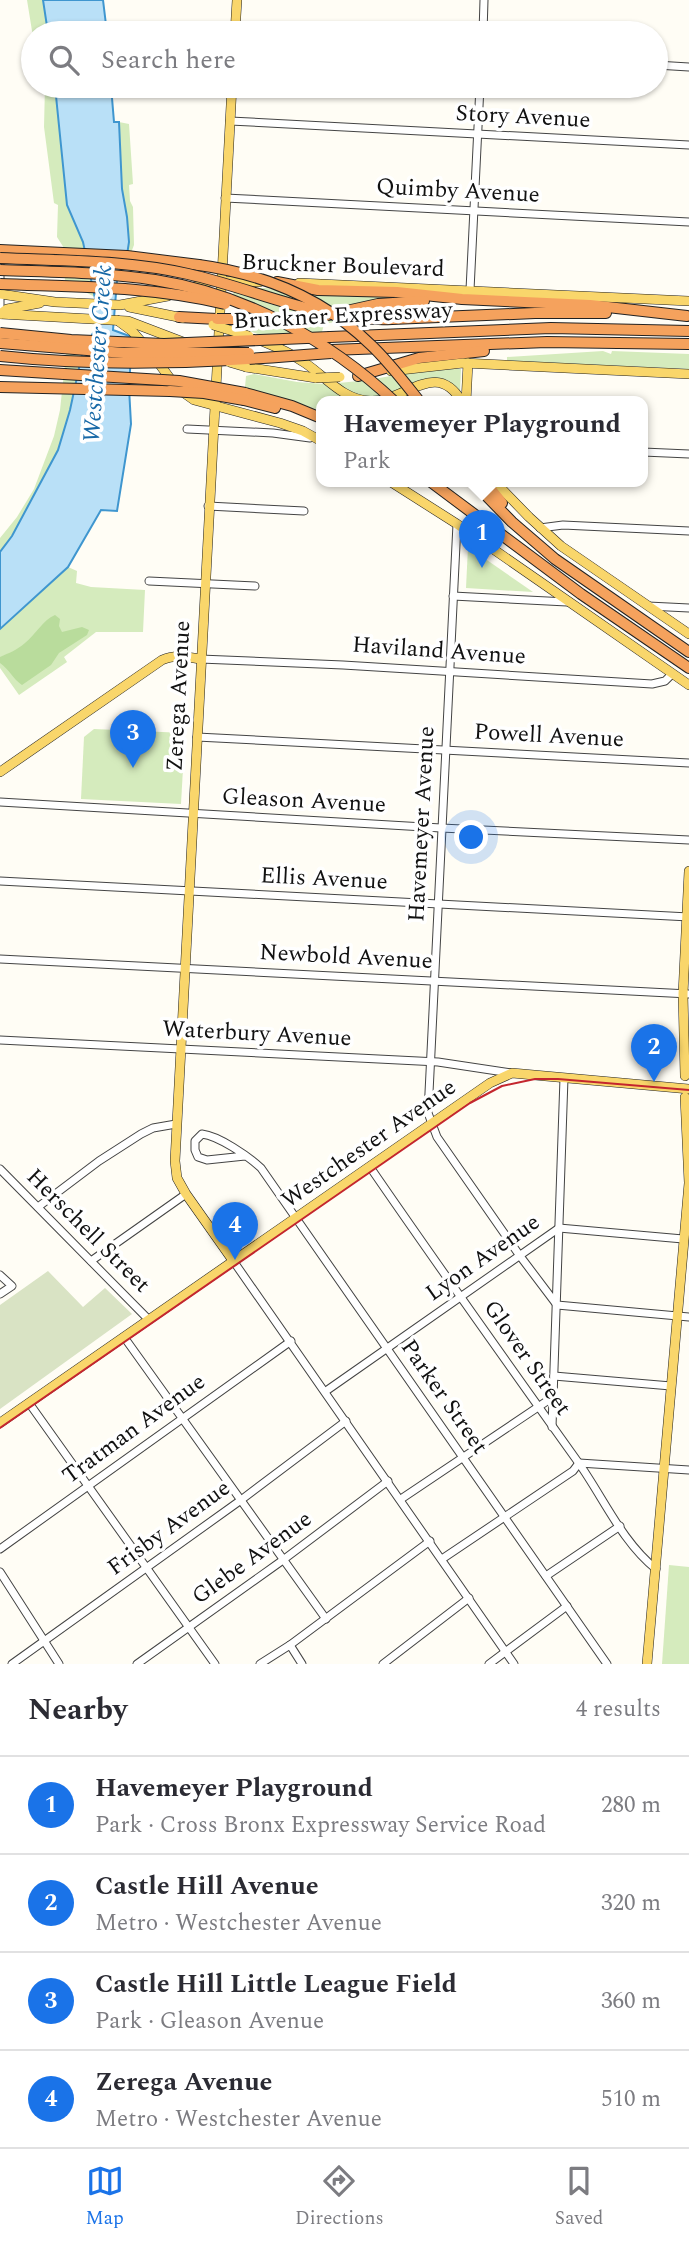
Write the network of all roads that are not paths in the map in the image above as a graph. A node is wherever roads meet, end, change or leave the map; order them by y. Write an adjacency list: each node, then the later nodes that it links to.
1 (237, 0): 3 (main road)
2 (484, 0): 4 (street)
3 (236, 21)
4 (483, 21)
5 (668, 66): 6 (street)
6 (689, 67)
7 (231, 98): 9 (main road, Zerega Avenue)
8 (479, 98): 10 (street)
9 (230, 121): 10 (street, Story Avenue); 12 (main road, Zerega Avenue)
10 (477, 134): 11 (street, Story Avenue); 13 (street)
11 (689, 145)
12 (225, 198): 13 (street, Quimby Avenue); 17 (main road, Zerega Avenue)
13 (473, 211): 14 (street, Quimby Avenue); 21 (street)
14 (689, 222)
15 (0, 254): 20 (street); 27 (highway, bridge); 49 (highway, bridge)
16 (0, 270): 30 (highway, bridge)
17 (221, 281): 18 (main road, Bruckner Boulevard); 24 (main road, Bruckner Boulevard); 52 (main road, Zerega Avenue)
18 (277, 282): 21 (highway)
19 (0, 284): 30 (highway, bridge)
20 (0, 294): 22 (main road, Bruckner Boulevard); 25 (street)
21 (471, 295): 23 (main road, Bruckner Boulevard); 27 (highway); 28 (highway, bridge)
22 (48, 301): 24 (main road, Bruckner Boulevard); 26 (main road)
23 (689, 301)
24 (120, 305): 28 (main road)
25 (0, 306)
26 (0, 314): 29 (main road)
27 (688, 316)
28 (179, 317): 46 (main road, bridge)
29 (117, 320): 41 (main road, bridge); 52 (main road)
30 (281, 322): 47 (highway, bridge)
31 (689, 331): 32 (highway, Bruckner Expressway, bridge)
32 (0, 333)
33 (595, 341): 35 (highway, Bruckner Expressway); 36 (highway, Bruckner Expressway); 41 (highway)
34 (0, 343): 36 (highway, Bruckner Expressway, bridge)
35 (689, 344)
36 (331, 352): 37 (highway, bridge)
37 (0, 356)
38 (468, 363): 40 (main road); 41 (main road); 51 (main road)
39 (0, 370): 45 (highway, bridge)
40 (689, 374)
41 (358, 376)
42 (0, 387): 43 (highway)
43 (170, 391): 44 (highway); 45 (highway, bridge)
44 (0, 393)
45 (244, 396): 53 (highway); 54 (highway)
46 (351, 396)
47 (388, 396)
48 (392, 396): 50 (main road, bridge)
49 (415, 396)
50 (459, 396)
51 (465, 396)
52 (214, 407): 56 (main road, Zerega Avenue); 57 (main road)
53 (316, 416)
54 (316, 422)
55 (187, 429): 56 (street)
56 (212, 430): 58 (street); 66 (main road, Zerega Avenue)
57 (316, 438)
58 (316, 440)
59 (648, 452): 60 (street)
60 (689, 454)
61 (399, 487): 68 (main road)
62 (438, 487): 82 (highway)
63 (478, 487): 71 (highway)
64 (489, 487): 71 (highway)
65 (500, 487): 69 (main road)
66 (208, 506): 67 (street); 73 (main road, Zerega Avenue)
67 (304, 511)
68 (457, 524): 75 (street, Havemeyer Avenue); 76 (main road)
69 (540, 528): 70 (street); 77 (main road)
70 (689, 531)
71 (546, 551): 80 (highway)
72 (149, 581): 73 (street)
73 (204, 583): 74 (street); 81 (main road, Zerega Avenue)
74 (256, 586)
75 (453, 596): 76 (street); 83 (street, Havemeyer Avenue)
76 (569, 602): 84 (main road)
77 (648, 606): 78 (street); 79 (main road)
78 (689, 608)
79 (689, 634)
80 (689, 652)
81 (200, 659): 83 (street, Haviland Avenue); 86 (main road, Zerega Avenue); 89 (main road)
82 (689, 668)
83 (450, 671): 84 (street, Haviland Avenue); 87 (street, Havemeyer Avenue)
84 (672, 674): 85 (main road)
85 (689, 685)
86 (197, 737): 87 (street, Powell Avenue); 91 (main road, Zerega Avenue)
87 (445, 750): 88 (street, Powell Avenue); 92 (street, Havemeyer Avenue)
88 (689, 763)
89 (0, 772)
90 (0, 803): 91 (street, Gleason Avenue)
91 (192, 814): 92 (street, Gleason Avenue); 96 (main road, Zerega Avenue)
92 (441, 828): 93 (street, Gleason Avenue); 97 (street, Havemeyer Avenue)
93 (689, 840)
94 (689, 871): 98 (main road)
95 (0, 881): 96 (street, Ellis Avenue)
96 (188, 891): 97 (street, Ellis Avenue); 100 (main road, Zerega Avenue)
97 (438, 904): 98 (street, Ellis Avenue); 101 (street, Havemeyer Avenue)
98 (688, 917): 102 (main road)
99 (0, 959): 100 (street, Newbold Avenue)
100 (185, 968): 101 (street, Newbold Avenue); 104 (main road, Zerega Avenue)
101 (433, 981): 102 (street, Newbold Avenue); 105 (street, Havemeyer Avenue)
102 (686, 994): 107 (main road)
103 (0, 1040): 104 (street, Waterbury Avenue)
104 (180, 1049): 105 (street, Waterbury Avenue); 110 (main road, Zerega Avenue)
105 (429, 1062): 106 (street, Waterbury Avenue); 111 (street, Havemeyer Avenue)
106 (512, 1073): 108 (main road); 111 (main road, Westchester Avenue)
107 (685, 1076)
108 (564, 1078): 109 (main road); 119 (street)
109 (687, 1093): 115 (main road)
110 (176, 1124): 116 (main road, Zerega Avenue); 117 (street)
111 (432, 1124): 113 (main road, Westchester Avenue); 121 (street)
112 (245, 1156): 112 (street, Parker Street); 118 (street, Parker Street)
113 (370, 1167): 118 (main road, Westchester Avenue); 126 (street, Glover Street)
114 (0, 1169): 117 (street, Herschell Street)
115 (689, 1181): 120 (main road)
116 (186, 1194): 122 (street); 123 (main road, Zerega Avenue)
117 (38, 1207): 122 (street, Herschell Street)
118 (296, 1219): 123 (main road, Westchester Avenue); 133 (street, Parker Street)
119 (559, 1228): 120 (street, Lyon Avenue); 121 (street, Lyon Avenue); 127 (street)
120 (683, 1239): 128 (main road)
121 (520, 1256): 126 (street, Lyon Avenue); 127 (street)
122 (91, 1261): 130 (street, Herschell Street)
123 (234, 1262): 130 (main road, Westchester Avenue); 132 (street, Zerega Avenue)
124 (0, 1275): 125 (street)
125 (0, 1294)
126 (461, 1297): 133 (street, Lyon Avenue); 139 (street, Glover Street)
127 (557, 1305): 128 (street); 134 (street)
128 (677, 1315): 129 (street); 135 (main road)
129 (689, 1317)
130 (149, 1320): 131 (main road, Westchester Avenue)
131 (124, 1337): 138 (main road, Westchester Avenue); 140 (street)
132 (290, 1341): 136 (street, Zerega Avenue); 140 (street, Tratman Avenue)
133 (387, 1349): 136 (street, Lyon Avenue); 144 (street, Parker Street)
134 (554, 1376): 135 (street); 137 (street)
135 (671, 1386): 146 (main road)
136 (326, 1391): 141 (street, Zerega Avenue)
137 (553, 1397): 139 (street); 143 (street)
138 (29, 1403): 142 (main road, Westchester Avenue); 149 (street)
139 (539, 1407): 143 (street, Glover Street); 144 (street)
140 (182, 1418): 149 (street, Tratman Avenue); 151 (street)
141 (346, 1421): 148 (street, Zerega Avenue); 151 (street, Frisby Avenue)
142 (0, 1423)
143 (552, 1427): 145 (street, Glover Street)
144 (463, 1458): 150 (street); 152 (street, Parker Street)
145 (579, 1463): 146 (street); 152 (street); 153 (street, Glover Street)
146 (664, 1468): 147 (street); 159 (main road)
147 (689, 1470)
148 (388, 1481): 150 (street, Zerega Avenue); 157 (street, Glebe Avenue)
149 (88, 1486): 155 (street, Tratman Avenue); 158 (street)
150 (401, 1499): 154 (street, Zerega Avenue)
151 (242, 1500): 157 (street); 158 (street, Frisby Avenue)
152 (504, 1517): 156 (street); 161 (street, Parker Street)
153 (620, 1526): 159 (street, Glover Street); 161 (street)
154 (430, 1541): 156 (street, Zerega Avenue); 164 (street)
155 (0, 1549)
156 (442, 1559): 162 (street, Zerega Avenue)
157 (283, 1560): 164 (street); 165 (street, Glebe Avenue)
158 (147, 1568): 165 (street); 166 (street, Frisby Avenue)
159 (656, 1569): 179 (main road)
160 (0, 1573): 166 (street)
161 (546, 1576): 163 (street, Parker Street)
162 (469, 1598): 168 (street, Zerega Avenue); 175 (street)
163 (567, 1606): 168 (street); 178 (street, Parker Street)
164 (326, 1619): 167 (street)
165 (189, 1627): 171 (street, Glebe Avenue); 172 (street)
166 (44, 1641): 169 (street, Frisby Avenue); 170 (street)
167 (290, 1646): 173 (street); 174 (street)
168 (506, 1651): 176 (street); 177 (street, Zerega Avenue)
169 (12, 1664)
170 (59, 1664)
171 (137, 1664)
172 (215, 1664)
173 (260, 1664)
174 (302, 1664)
175 (383, 1664)
176 (489, 1664)
177 (514, 1664)
178 (607, 1664)
179 (647, 1664)

